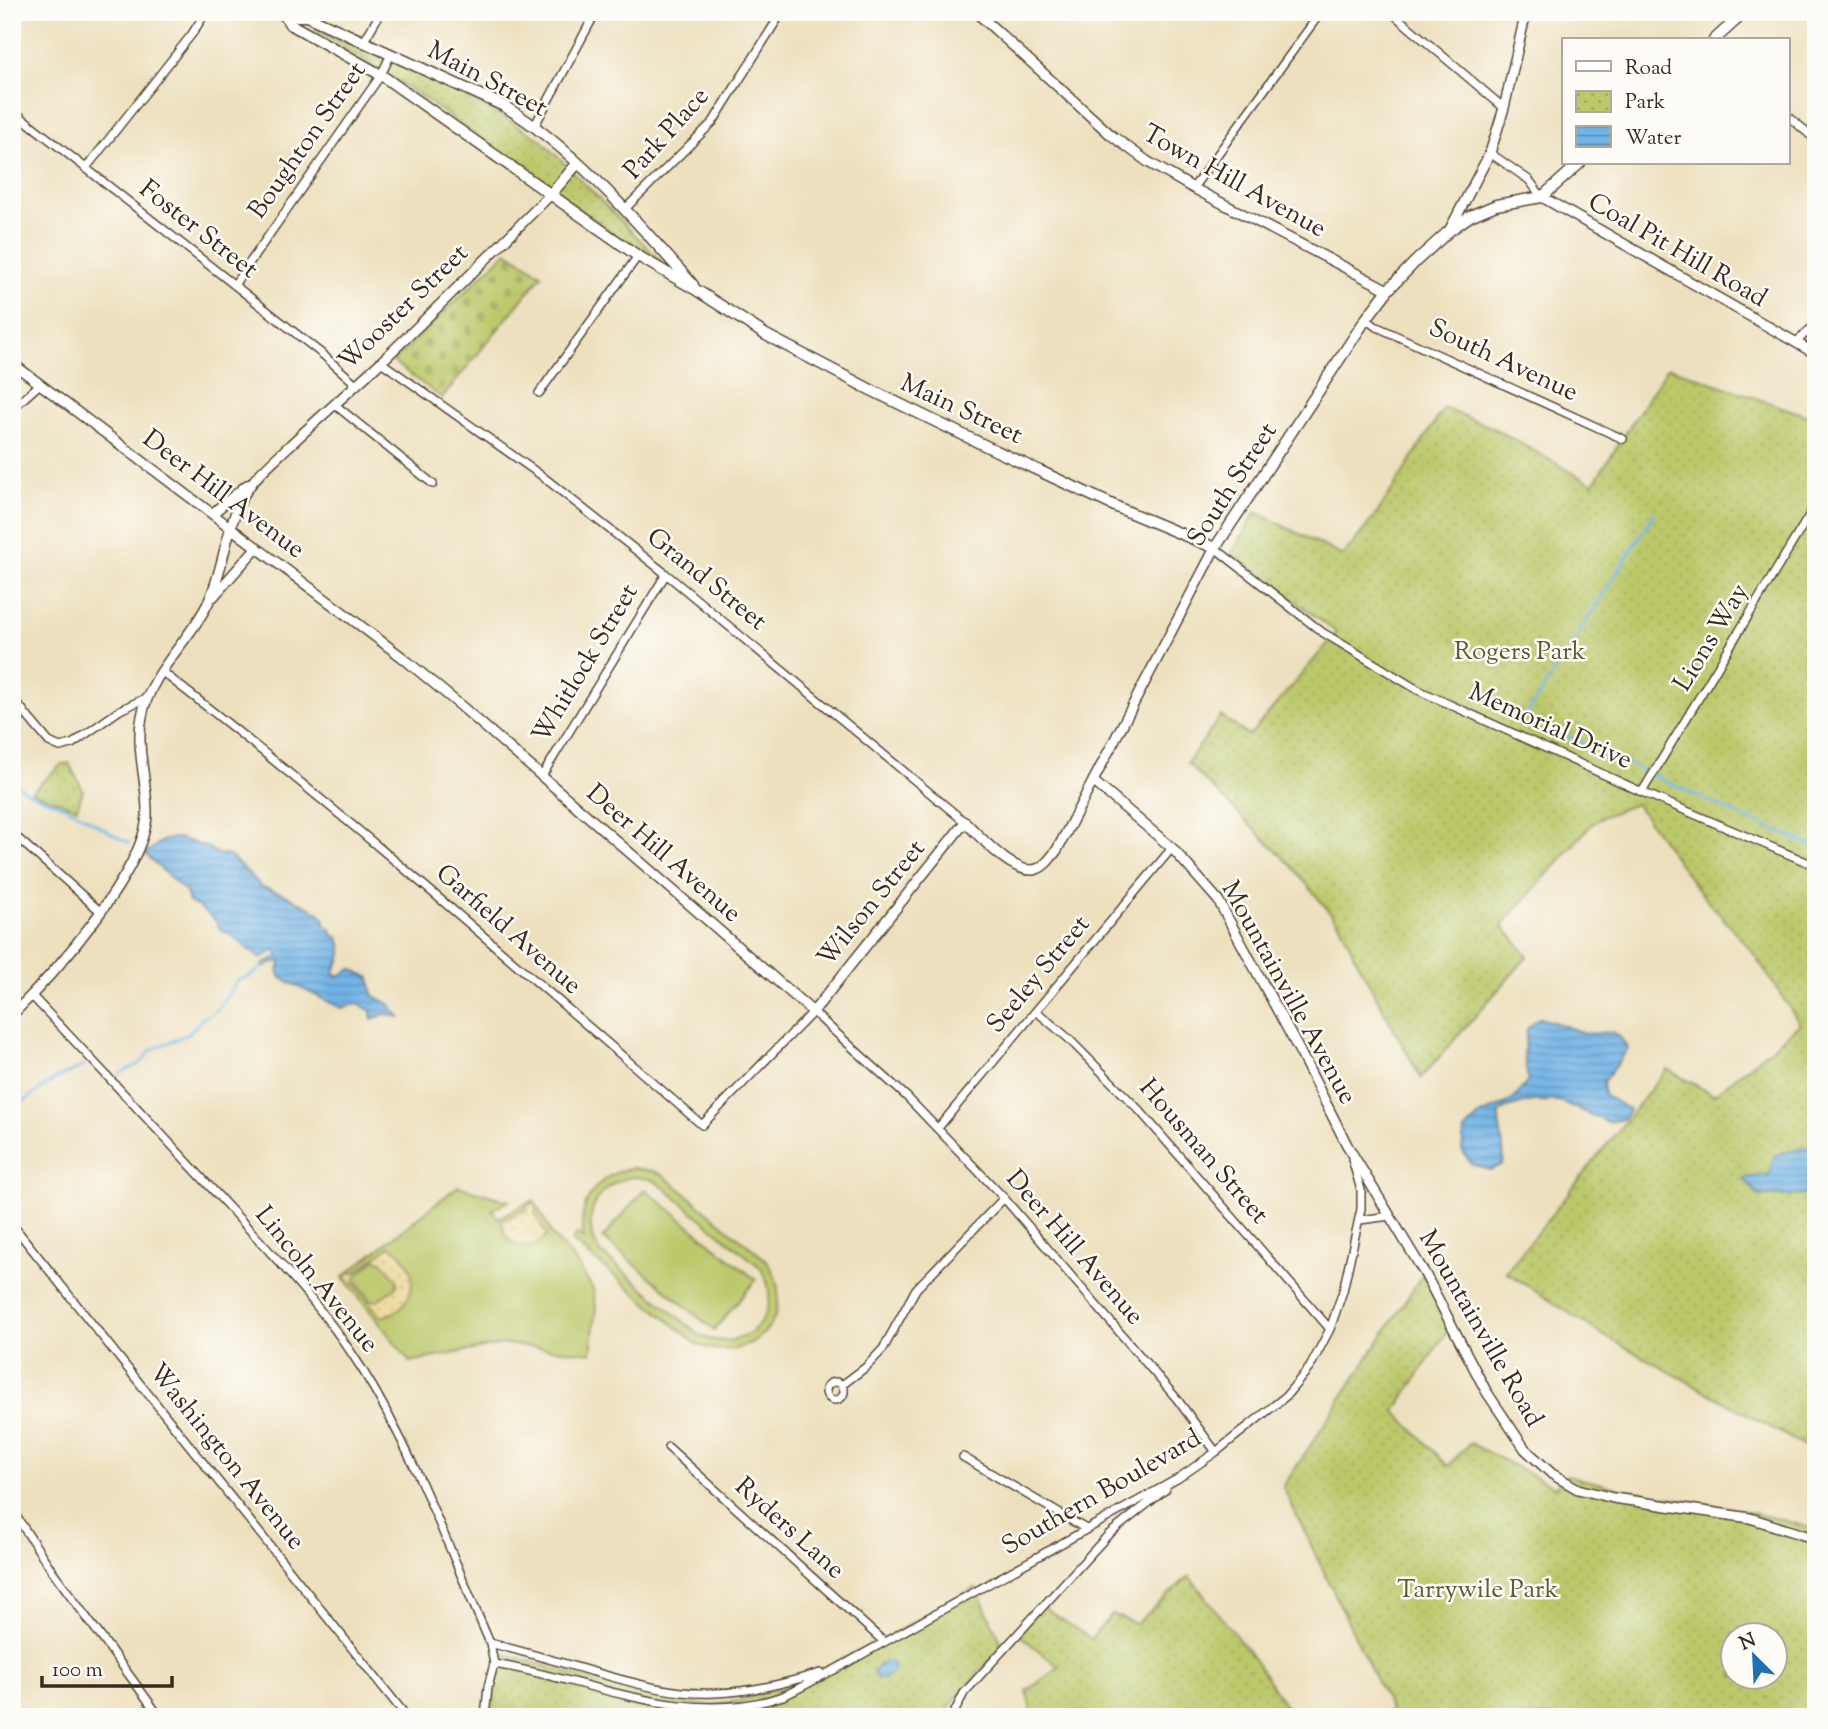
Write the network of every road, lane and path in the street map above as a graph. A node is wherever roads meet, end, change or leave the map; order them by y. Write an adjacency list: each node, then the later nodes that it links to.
1 (206, 12): 23 (street)
2 (381, 12): 12 (street)
3 (596, 12): 18 (street)
4 (782, 12): 27 (street, Park Place)
5 (976, 12): 24 (street, Town Hill Avenue)
6 (1321, 12): 24 (street)
7 (1391, 12): 15 (street)
8 (1526, 12): 15 (street)
9 (1745, 12): 11 (main road)
10 (281, 14): 12 (main road, Main Street); 14 (main road, Main Street)
11 (1716, 38)
12 (364, 41): 13 (main road, Main Street)
13 (391, 54): 14 (street, Boughton Street); 18 (main road, Main Street)
14 (381, 75): 25 (main road, Main Street); 30 (street, Boughton Street)
15 (1504, 108): 20 (street)
16 (12, 110): 23 (street, Foster Street)
17 (1790, 118): 19 (street)
18 (535, 125): 21 (main road, Main Street)
19 (1816, 140)
20 (1490, 153): 26 (street, Coal Pit Hill Road); 28 (street)
21 (577, 164): 25 (main road, Wooster Street); 27 (main road, Main Street)
22 (1579, 164): 26 (main road)
23 (86, 169): 30 (street, Foster Street)
24 (1193, 188): 31 (street, Town Hill Avenue)
25 (551, 194): 29 (main road, Main Street); 37 (street, Wooster Street)
26 (1542, 197): 28 (main road, South Street); 35 (street, Coal Pit Hill Road)
27 (624, 210): 32 (main road, Main Street)
28 (1449, 231): 31 (main road, South Street)
29 (638, 256): 32 (main road, Main Street); 41 (street)
30 (234, 285): 40 (street, Foster Street)
31 (1388, 290): 33 (main road, South Street)
32 (698, 291): 51 (main road, Main Street)
33 (1366, 319): 44 (street, South Avenue); 51 (main road, South Street)
34 (1816, 324): 35 (street)
35 (1795, 343): 36 (street, Coal Pit Hill Road)
36 (1816, 354)
37 (381, 362): 40 (street, Wooster Street); 52 (street, Grand Street)
38 (12, 363): 39 (street, Deer Hill Avenue)
39 (40, 384): 43 (street); 48 (street, Deer Hill Avenue)
40 (356, 384): 42 (street, Wooster Street)
41 (539, 393)
42 (334, 404): 45 (street, Wooster Street); 46 (street)
43 (12, 409)
44 (1623, 439)
45 (256, 477): 48 (street, Wooster Street); 49 (street, Wooster Street)
46 (433, 484)
47 (1816, 504): 61 (street, Lions Way)
48 (213, 513): 49 (street, Deer Hill Avenue)
49 (232, 529): 50 (street, Deer Hill Avenue); 53 (street, Wooster Street)
50 (257, 547): 53 (street); 59 (street, Deer Hill Avenue)
51 (1215, 548): 60 (street, South Street); 61 (street, Memorial Drive)
52 (666, 574): 59 (street, Whitlock Street); 62 (street, Grand Street)
53 (208, 603): 54 (street)
54 (161, 671): 55 (street); 69 (street, Garfield Avenue)
55 (148, 697): 57 (street); 67 (street)
56 (12, 698): 57 (street)
57 (23, 710): 58 (street)
58 (12, 719)
59 (542, 776): 69 (street, Deer Hill Avenue)
60 (1093, 781): 64 (street, South Street); 65 (street, Mountainville Avenue)
61 (1642, 792): 66 (street, Memorial Drive)
62 (965, 822): 64 (street, Grand Street); 69 (street, Wilson Street)
63 (12, 834): 67 (street)
64 (991, 846)
65 (1172, 848): 70 (street, Seeley Street); 73 (street, Mountainville Avenue)
66 (1816, 866)
67 (101, 912): 68 (street)
68 (32, 996): 71 (street); 88 (street, Lincoln Avenue)
69 (813, 1012): 72 (street, Deer Hill Avenue)
70 (1036, 1012): 72 (street, Seeley Street); 78 (street, Housman Street)
71 (12, 1015)
72 (938, 1128): 74 (street, Deer Hill Avenue)
73 (1347, 1145): 75 (street, Mountainville Road); 76 (street, Southern Boulevard)
74 (1004, 1198): 79 (street); 81 (street, Deer Hill Avenue)
75 (1390, 1216): 76 (street); 86 (street, Mountainville Road)
76 (1360, 1220): 78 (street, Southern Boulevard)
77 (12, 1224): 92 (street, Washington Avenue)
78 (1330, 1329): 81 (street, Southern Boulevard)
79 (842, 1385)
80 (668, 1447): 87 (street, Ryders Lane)
81 (1216, 1452): 83 (street, Southern Boulevard)
82 (963, 1457): 85 (street)
83 (1177, 1479): 85 (street, Southern Boulevard); 94 (street)
84 (12, 1510): 91 (street)
85 (1086, 1529): 87 (street, Southern Boulevard)
86 (1816, 1539)
87 (883, 1641): 90 (street, Southern Boulevard)
88 (490, 1643): 89 (street); 90 (street, Southern Boulevard)
89 (494, 1664): 90 (street, Southern Boulevard); 93 (street)
90 (836, 1669)
91 (160, 1717)
92 (407, 1717)
93 (485, 1717)
94 (952, 1717)

